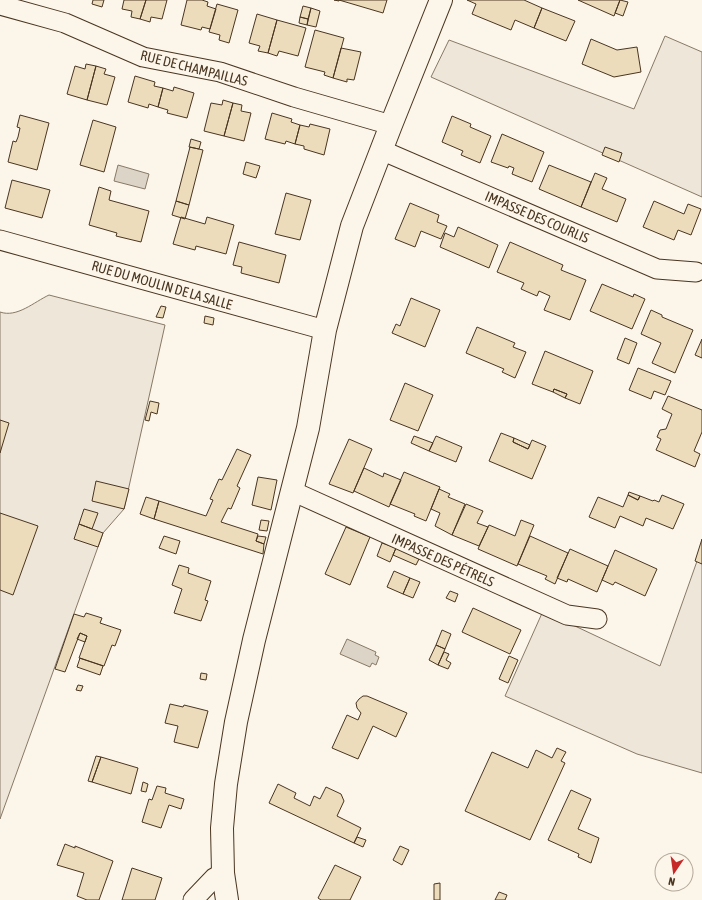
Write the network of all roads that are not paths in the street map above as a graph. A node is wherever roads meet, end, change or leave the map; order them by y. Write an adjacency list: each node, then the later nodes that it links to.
1 (441, 0): 3 (main road)
2 (0, 5): 3 (street, RUE DE CHAMPAILLAS)
3 (391, 125): 4 (main road)
4 (381, 150): 6 (street, IMPASSE DES COURLIS); 7 (main road)
5 (0, 240): 7 (street, RUE DU MOULIN DE LA SALLE)
6 (696, 272)
7 (325, 330): 8 (main road)
8 (292, 491): 9 (street, IMPASSE DES PÉTRELS); 10 (main road)
9 (597, 619)
10 (223, 873): 11 (street); 12 (main road)
11 (193, 900)
12 (227, 900)

